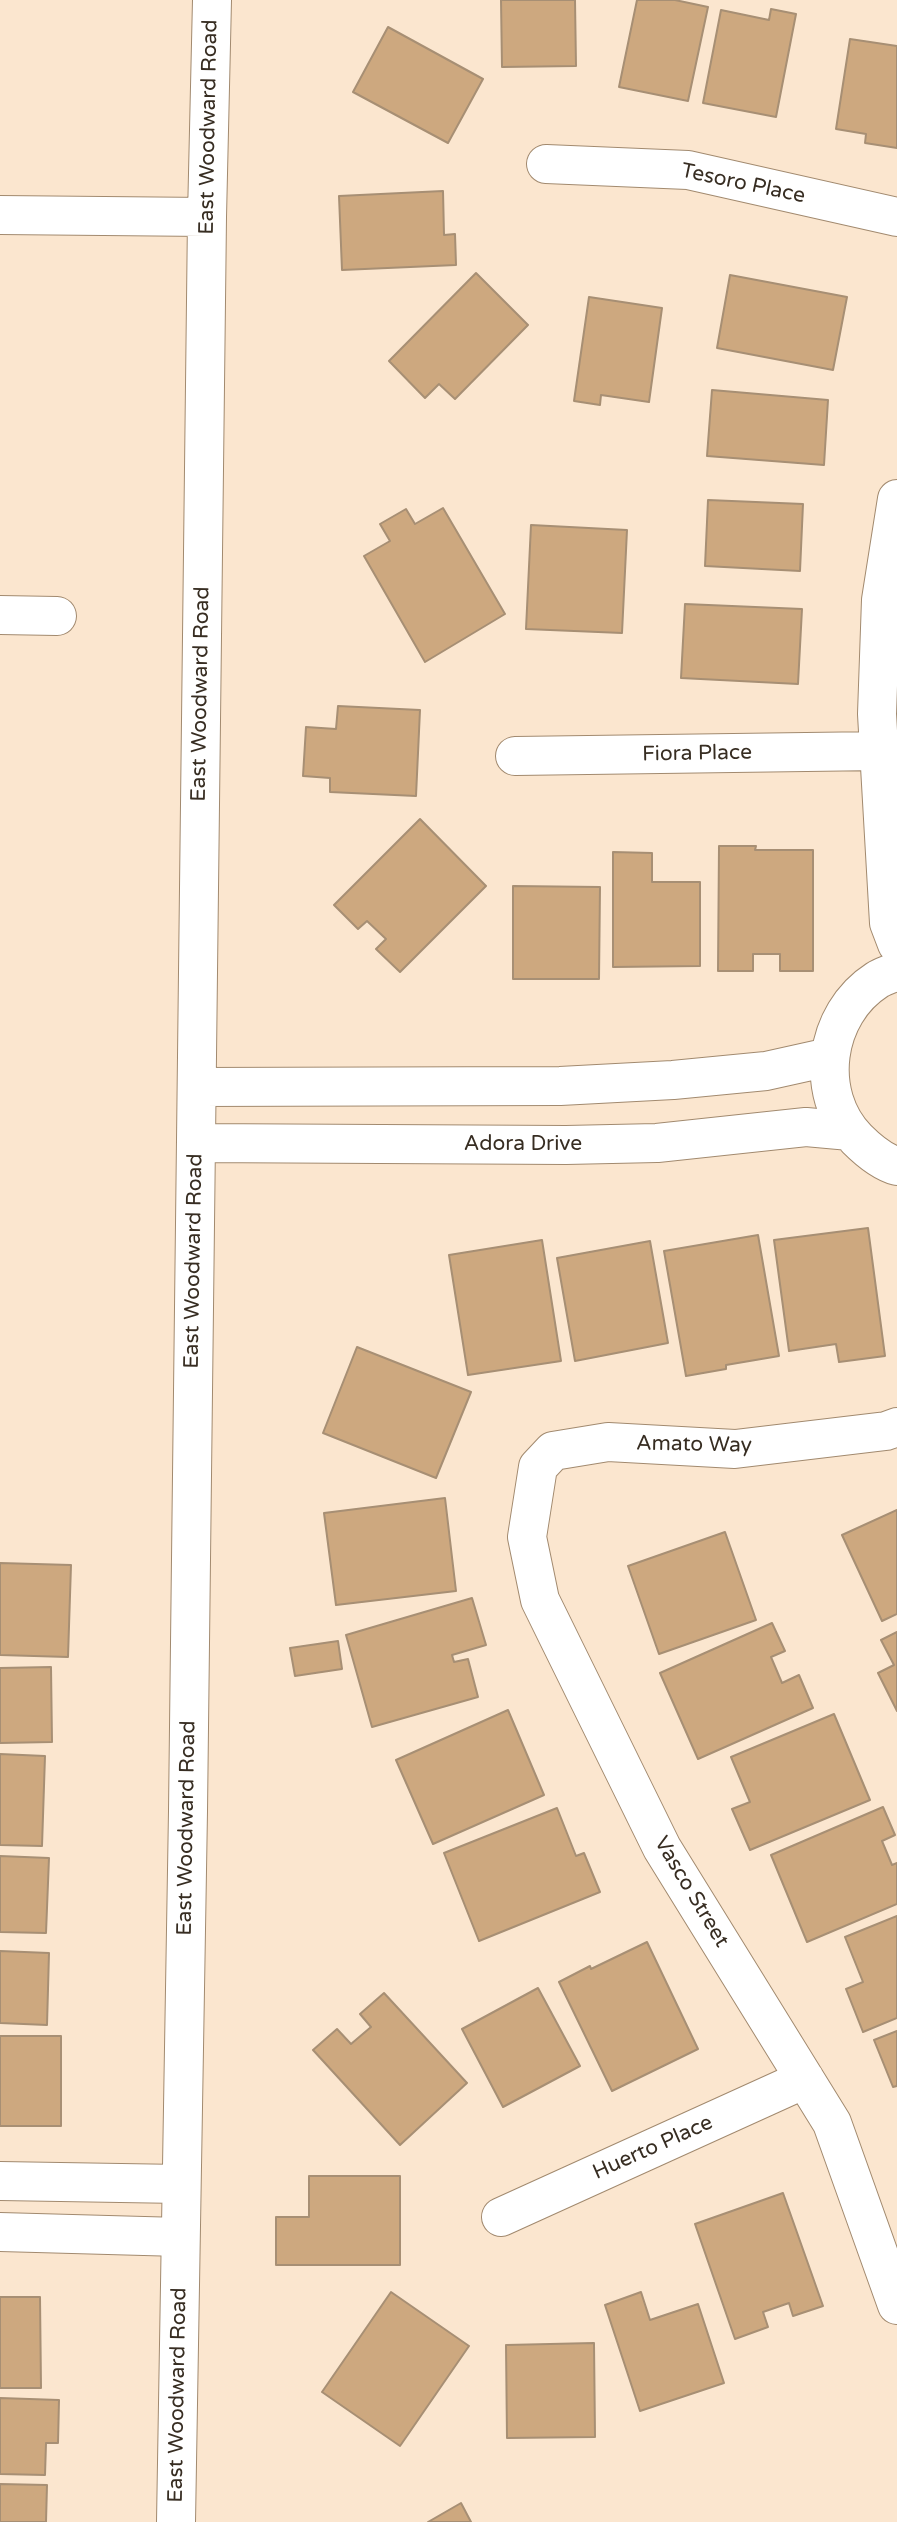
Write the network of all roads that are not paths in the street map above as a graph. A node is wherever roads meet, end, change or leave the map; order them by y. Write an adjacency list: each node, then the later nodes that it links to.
1 (212, 0): 4 (street, East Woodward Road)
2 (546, 164): 5 (street, Tesoro Place)
3 (0, 215): 4 (street)
4 (207, 217): 14 (street, East Woodward Road)
5 (897, 217)
6 (897, 499): 9 (street)
7 (0, 615): 8 (street)
8 (57, 616)
9 (879, 751): 10 (street, Fiora Place); 11 (street)
10 (515, 756)
11 (897, 944)
12 (897, 971): 13 (street)
13 (829, 1057): 14 (street); 15 (street)
14 (197, 1087): 16 (street, East Woodward Road)
15 (849, 1131): 16 (street, Adora Drive); 17 (street)
16 (196, 1143): 22 (street, East Woodward Road)
17 (897, 1166)
18 (897, 1427): 19 (street, Amato Way)
19 (538, 1467): 20 (street, Vasco Street)
20 (805, 2079): 23 (street, Huerto Place); 26 (street, Vasco Street)
21 (0, 2181): 22 (street)
22 (181, 2184): 25 (street, East Woodward Road)
23 (501, 2217)
24 (0, 2232): 25 (street)
25 (180, 2237): 27 (street, East Woodward Road)
26 (897, 2305)
27 (176, 2522)

